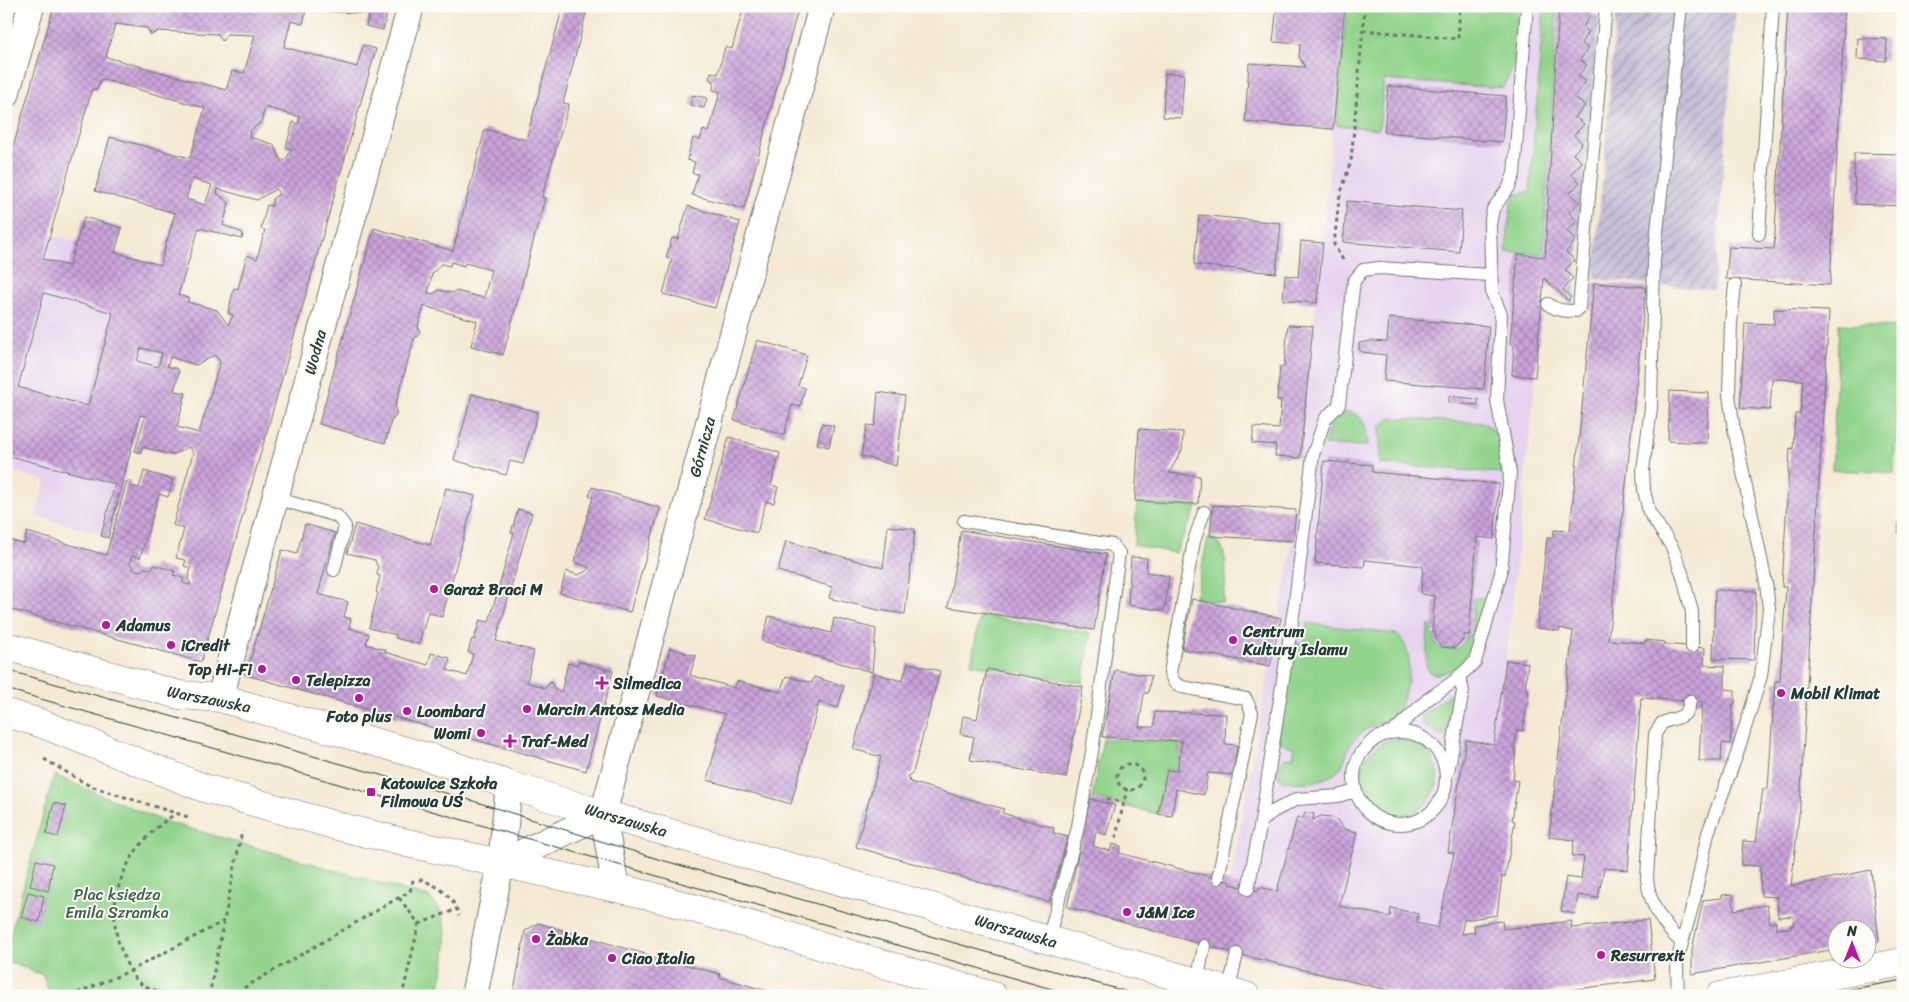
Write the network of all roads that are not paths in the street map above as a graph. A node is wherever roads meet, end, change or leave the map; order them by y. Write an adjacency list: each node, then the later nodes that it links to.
1 (31, 6): 8 (street)
2 (410, 6): 13 (street, Wodna)
3 (822, 6): 27 (street, Górnicza)
4 (1527, 6): 10 (lane)
5 (1606, 6): 12 (lane)
6 (1681, 6): 18 (lane)
7 (1773, 6): 9 (lane)
8 (6, 96)
9 (1759, 234)
10 (1490, 275): 19 (lane); 28 (lane)
11 (1735, 285): 34 (lane)
12 (1548, 304)
13 (275, 498): 16 (lane); 20 (street, Wodna)
14 (1204, 512): 30 (lane)
15 (964, 521): 33 (lane)
16 (334, 570)
17 (6, 646): 20 (street, Warszawska)
18 (1692, 647)
19 (1459, 676): 23 (lane); 24 (lane)
20 (220, 698): 25 (street, Warszawska)
21 (1690, 701): 34 (lane)
22 (6, 713): 29 (street)
23 (1394, 731): 24 (lane); 26 (lane)
24 (1447, 777): 26 (lane)
25 (509, 785): 27 (street, Warszawska); 29 (street)
26 (1355, 791): 28 (lane)
27 (603, 814): 29 (street); 31 (street, Górnicza); 33 (street, Warszawska)
28 (1262, 822): 32 (lane)
29 (501, 864): 31 (street); 40 (street)
30 (1218, 878)
31 (616, 888): 41 (street)
32 (1248, 888)
33 (1048, 940): 38 (street, Warszawska)
34 (1682, 943): 42 (lane)
35 (1204, 946): 38 (lane)
36 (1237, 954): 39 (lane)
37 (1903, 962): 43 (street)
38 (1197, 982): 39 (street, Warszawska)
39 (1237, 994)
40 (474, 996)
41 (993, 996)
42 (1678, 996)
43 (1720, 996)

